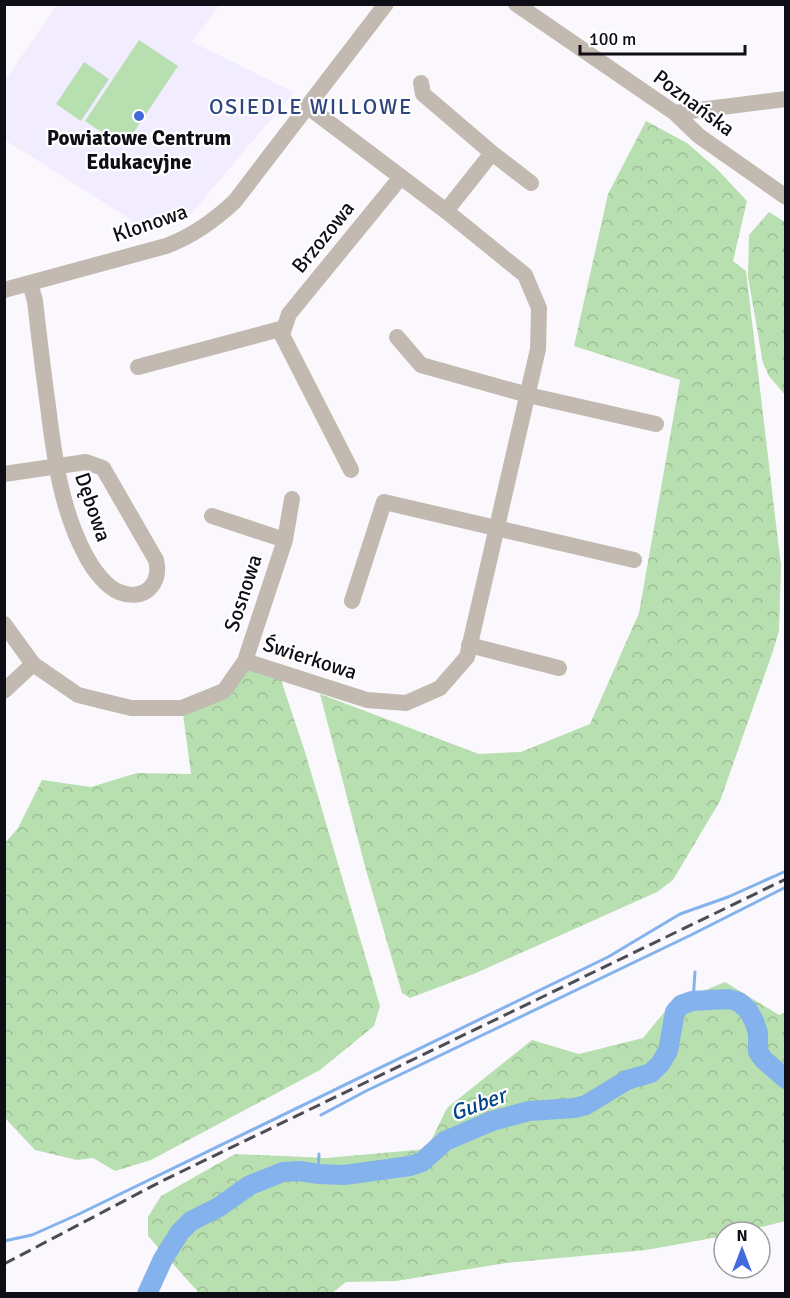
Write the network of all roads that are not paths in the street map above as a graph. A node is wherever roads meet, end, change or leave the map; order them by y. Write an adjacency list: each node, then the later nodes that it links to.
1 (386, 4): 5 (street, Klonowa)
2 (516, 4): 6 (street, Poznańska)
3 (421, 83): 7 (street)
4 (786, 99): 6 (street)
5 (306, 106): 8 (street, Świerkowa); 12 (street, Klonowa)
6 (675, 113): 10 (street, Poznańska)
7 (492, 153): 9 (street); 11 (street)
8 (401, 177): 11 (street, Świerkowa); 14 (street, Brzozowa)
9 (531, 183)
10 (786, 197)
11 (446, 211): 17 (street, Świerkowa)
12 (30, 283): 13 (street, Klonowa); 19 (street, Dębowa)
13 (4, 290)
14 (284, 328): 16 (street); 20 (street)
15 (397, 338): 17 (street)
16 (138, 368)
17 (528, 395): 18 (street); 24 (street, Świerkowa)
18 (656, 424)
19 (55, 467): 19 (street, Dębowa); 21 (street)
20 (351, 470)
21 (4, 474)
22 (292, 499): 25 (street, Sosnowa)
23 (212, 516): 25 (street, Sosnowa)
24 (496, 528): 26 (street); 27 (street); 29 (street, Świerkowa)
25 (285, 540): 30 (street, Sosnowa)
26 (634, 560)
27 (352, 601)
28 (4, 624): 31 (street, Świerkowa)
29 (469, 645): 30 (street, Świerkowa); 32 (street)
30 (244, 661): 31 (street, Świerkowa)
31 (33, 664): 33 (street)
32 (559, 668)
33 (4, 691)

